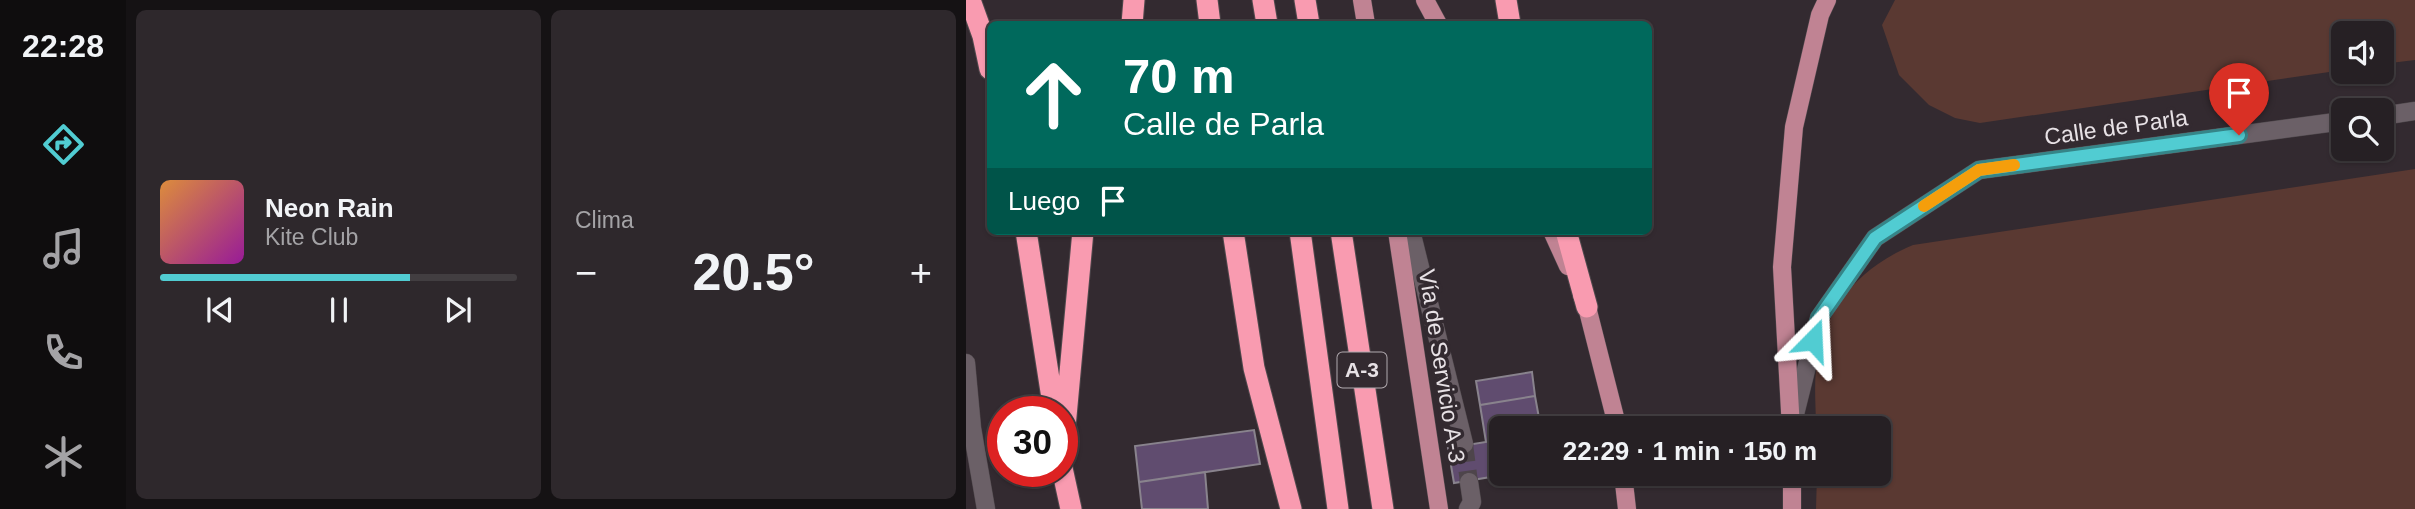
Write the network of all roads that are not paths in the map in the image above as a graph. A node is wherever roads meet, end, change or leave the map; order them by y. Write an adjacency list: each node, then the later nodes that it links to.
1 (970, 0): 17 (highway)
2 (1135, 0): 10 (highway)
3 (1207, 0): 11 (highway)
4 (1263, 0): 12 (highway)
5 (1305, 0): 13 (highway)
6 (1362, 0): 14 (main road)
7 (1425, 0): 15 (main road)
8 (1506, 0): 16 (highway)
9 (1827, 0): 35 (main road)
10 (1132, 21)
11 (1210, 21)
12 (1266, 21)
13 (1308, 21)
14 (1366, 21)
15 (1436, 21)
16 (1510, 21)
17 (987, 55)
18 (2415, 111): 19 (street)
19 (2394, 114)
20 (2331, 123): 36 (street, Calle de Parla)
21 (1027, 235): 32 (highway)
22 (1083, 235): 33 (highway)
23 (1234, 235): 45 (highway)
24 (1301, 235): 46 (highway, A-3)
25 (1341, 235): 47 (highway, A-3)
26 (1398, 235): 48 (main road, Vía de Servicio A-3)
27 (1412, 235): 38 (street)
28 (1554, 235): 30 (main road)
29 (1567, 235): 30 (highway)
30 (1587, 307): 34 (main road)
31 (966, 363): 37 (street)
32 (1052, 396)
33 (1068, 396)
34 (1615, 416)
35 (1790, 416)
36 (1794, 416)
37 (969, 424): 43 (street)
38 (1464, 444)
39 (1469, 482): 49 (street)
40 (1625, 486): 50 (main road)
41 (1791, 486): 51 (main road)
42 (1066, 487): 44 (highway)
43 (986, 509)
44 (1071, 509)
45 (1292, 509)
46 (1338, 509)
47 (1383, 509)
48 (1439, 509)
49 (1468, 509)
50 (1628, 509)
51 (1792, 509)

